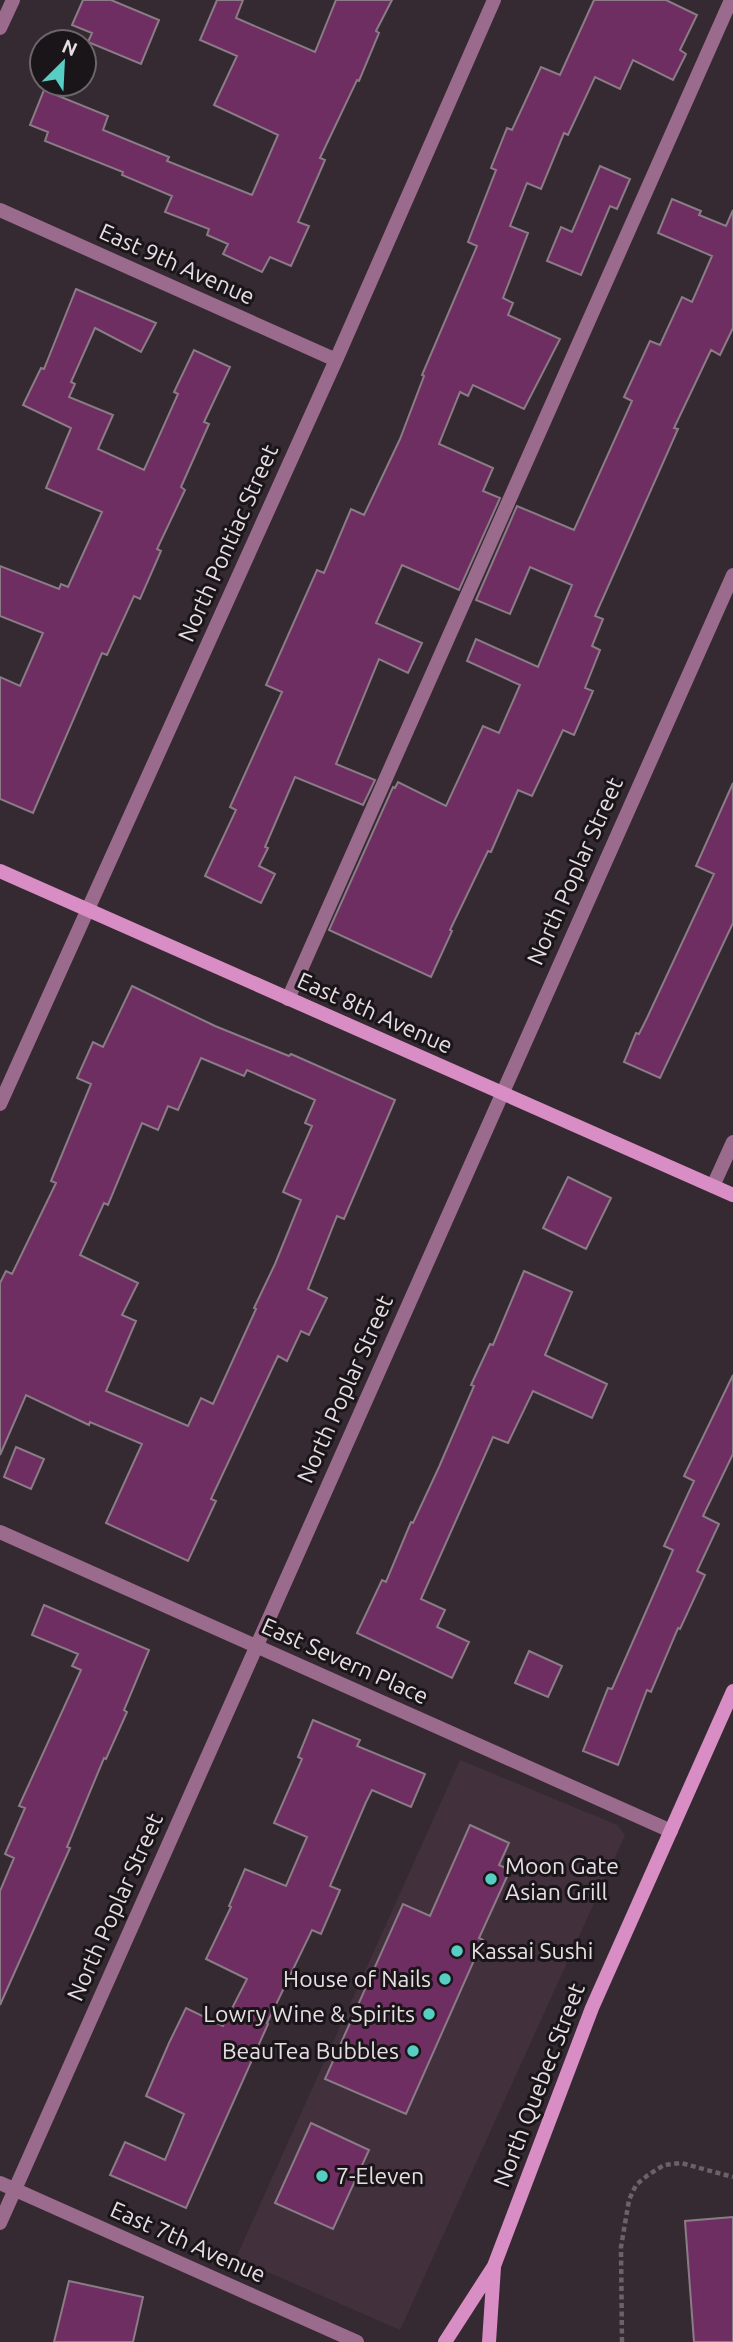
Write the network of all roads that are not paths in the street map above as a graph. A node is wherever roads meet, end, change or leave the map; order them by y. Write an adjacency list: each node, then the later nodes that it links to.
1 (13, 0): 4 (street)
2 (494, 0): 6 (street, North Pontiac Street)
3 (731, 0): 10 (street)
4 (0, 27)
5 (0, 210): 6 (street, East 9th Avenue)
6 (336, 360): 9 (street, North Pontiac Street)
7 (733, 575): 11 (street, North Poplar Street)
8 (0, 871): 9 (street, East 8th Avenue)
9 (87, 909): 10 (street, East 8th Avenue); 12 (street, North Pontiac Street)
10 (288, 999): 11 (street, East 8th Avenue)
11 (501, 1094): 14 (street, East 8th Avenue); 17 (street, North Poplar Street)
12 (0, 1104)
13 (733, 1142): 14 (street)
14 (713, 1186): 15 (street, East 8th Avenue)
15 (733, 1195)
16 (0, 1532): 17 (street, East Severn Place)
17 (255, 1646): 19 (street, East Severn Place); 21 (street, North Poplar Street)
18 (733, 1692): 19 (street, North Quebec Street)
19 (671, 1831): 23 (street, North Quebec Street)
20 (0, 2183): 21 (street, East 7th Avenue)
21 (15, 2190): 22 (street, North Poplar Street); 24 (street, East 7th Avenue)
22 (0, 2223)
23 (494, 2266): 25 (street, North Quebec Street); 26 (street, North Quebec Street)
24 (357, 2342)
25 (445, 2342)
26 (489, 2342)

